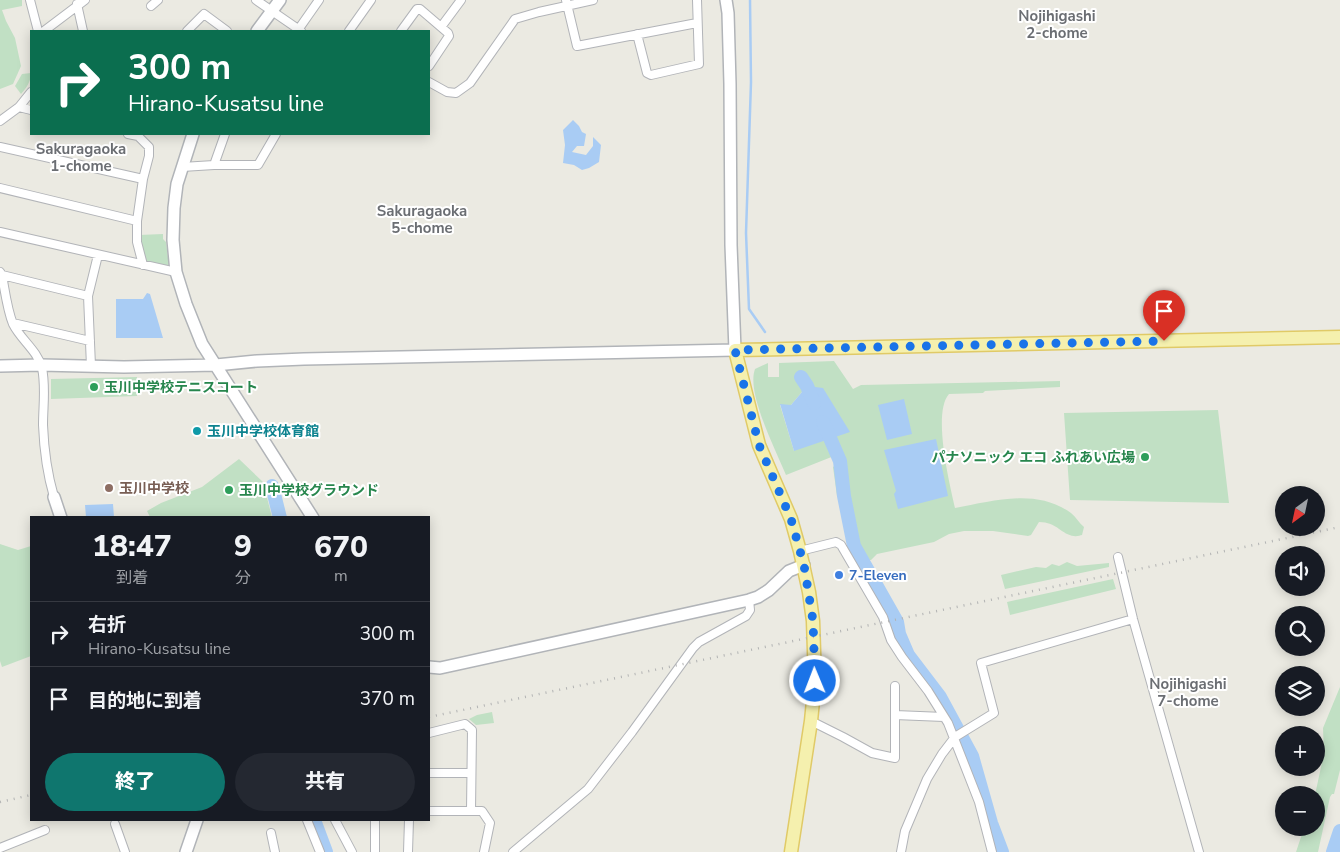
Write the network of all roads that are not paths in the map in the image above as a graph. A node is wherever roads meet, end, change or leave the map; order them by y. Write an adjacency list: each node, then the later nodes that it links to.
1 (30, 0): 18 (street)
2 (85, 0): 12 (street)
3 (158, 0): 14 (street)
4 (256, 0): 15 (street)
5 (280, 0): 15 (street)
6 (319, 0): 24 (street)
7 (371, 0): 25 (street)
8 (460, 0): 17 (street)
9 (593, 0): 13 (street)
10 (697, 0): 16 (street)
11 (726, 0): 53 (street)
12 (77, 3): 19 (street); 20 (street)
13 (566, 3): 27 (street); 29 (street)
14 (151, 6)
15 (271, 12): 23 (street); 24 (street)
16 (697, 22): 27 (street); 27 (street)
17 (441, 27): 26 (street); 28 (street)
18 (38, 30)
19 (45, 30)
20 (83, 30)
21 (188, 30): 22 (street)
22 (226, 30)
23 (259, 30)
24 (299, 30)
25 (350, 30)
26 (402, 30)
27 (637, 34)
28 (430, 64)
29 (430, 83)
30 (30, 93): 31 (street)
31 (19, 107): 32 (street); 33 (street)
32 (30, 110)
33 (0, 121)
34 (133, 135): 41 (street)
35 (193, 135): 40 (street)
36 (226, 135): 39 (street)
37 (275, 135): 39 (street)
38 (0, 147): 41 (street)
39 (214, 165): 40 (street)
40 (182, 167): 47 (street)
41 (143, 179): 43 (street)
42 (0, 188): 43 (street)
43 (137, 221): 46 (street)
44 (0, 232): 45 (street)
45 (98, 255): 46 (street); 49 (street)
46 (143, 265): 47 (street)
47 (176, 272): 55 (street)
48 (1, 274): 49 (street); 50 (street)
49 (88, 296): 52 (street)
50 (13, 323): 52 (street); 54 (street)
51 (1340, 337): 53 (main road)
52 (90, 341): 57 (street)
53 (735, 350): 55 (street); 61 (main road)
54 (41, 365): 56 (street); 57 (street); 58 (street)
55 (216, 365): 57 (street); 60 (street)
56 (0, 366)
57 (91, 366)
58 (54, 496): 59 (street)
59 (60, 516)
60 (312, 516)
61 (800, 551): 63 (main road); 69 (street)
62 (1118, 557): 65 (street)
63 (804, 565): 64 (street); 70 (main road)
64 (749, 600): 66 (street); 94 (street)
65 (1133, 619): 72 (street); 98 (street)
66 (430, 667)
67 (895, 686): 68 (street)
68 (895, 715): 69 (street); 70 (street)
69 (944, 717): 72 (street)
70 (811, 721): 95 (main road)
71 (430, 734): 74 (street)
72 (959, 735): 96 (street); 97 (street)
73 (430, 773): 74 (street)
74 (472, 773): 76 (street)
75 (430, 811): 76 (street)
76 (472, 811): 93 (street)
77 (197, 821): 87 (street)
78 (307, 821): 89 (street)
79 (336, 821): 90 (street)
80 (375, 821): 91 (street)
81 (409, 821): 92 (street)
82 (115, 824): 86 (street)
83 (46, 830): 85 (street)
84 (271, 832): 88 (street)
85 (0, 848)
86 (125, 852)
87 (186, 852)
88 (276, 852)
89 (320, 852)
90 (352, 852)
91 (375, 852)
92 (408, 852)
93 (484, 852)
94 (513, 852)
95 (791, 852)
96 (901, 852)
97 (992, 852)
98 (1199, 852)

